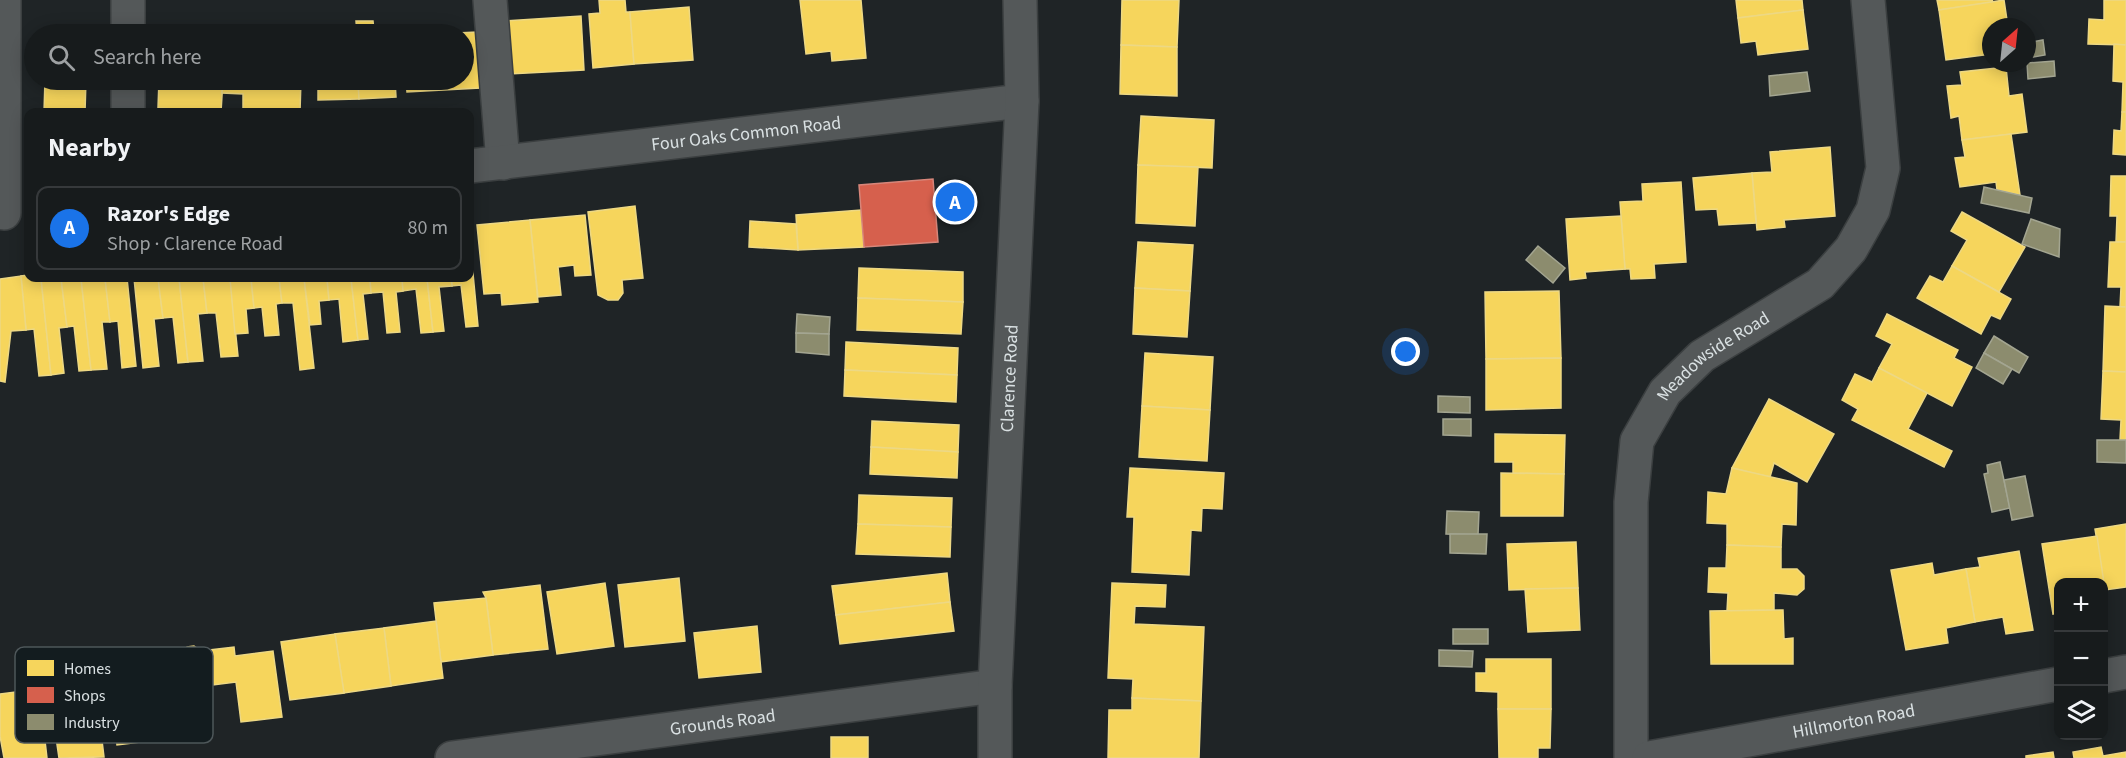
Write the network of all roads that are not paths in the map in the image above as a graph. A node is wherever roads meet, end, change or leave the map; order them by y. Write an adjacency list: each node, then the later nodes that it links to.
1 (3, 0): 12 (street)
2 (128, 0): 6 (street)
3 (490, 0): 10 (street)
4 (1020, 0): 8 (street, Clarence Road)
5 (1868, 0): 19 (street, Meadowside Road)
6 (128, 24)
7 (128, 90): 9 (street)
8 (1022, 101): 10 (street, Four Oaks Common Road); 16 (street, Clarence Road)
9 (128, 108)
10 (504, 163): 11 (street, Four Oaks Common Road)
11 (474, 166)
12 (11, 212)
13 (2126, 672): 14 (street)
14 (2108, 675)
15 (2054, 685): 20 (street, Hillmorton Road)
16 (995, 686): 17 (street, Grounds Road); 18 (street, Clarence Road)
17 (452, 758)
18 (995, 758)
19 (1631, 758)
20 (1649, 758)

